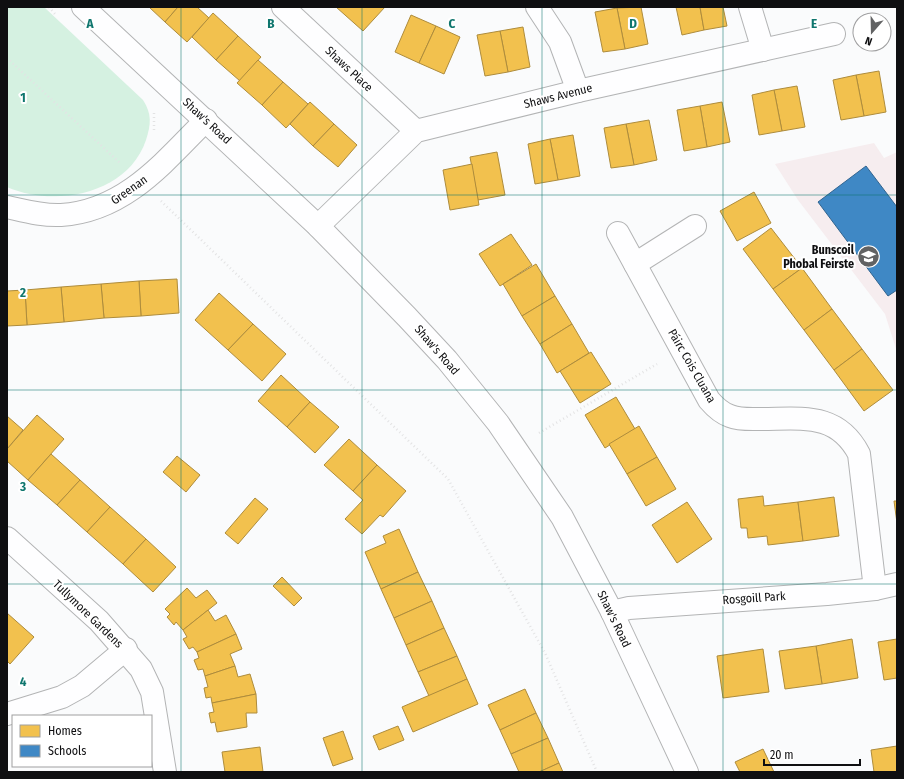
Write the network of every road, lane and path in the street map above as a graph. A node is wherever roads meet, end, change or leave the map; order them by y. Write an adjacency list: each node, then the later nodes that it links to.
1 (49, 7): 6 (path)
2 (83, 7): 12 (street, Shaw's Road)
3 (283, 7): 13 (street, Shaws Place)
4 (537, 7): 10 (street)
5 (750, 7): 8 (street)
6 (60, 18)
7 (834, 34): 8 (street, Shaws Avenue)
8 (763, 50): 10 (street, Shaws Avenue)
9 (7, 58): 15 (path)
10 (578, 91): 13 (street, Shaws Avenue)
11 (152, 109): 14 (path)
12 (206, 120): 17 (street, Greenan); 18 (street, Shaw's Road)
13 (416, 131): 18 (street)
14 (154, 134)
15 (124, 167)
16 (156, 196): 31 (path)
17 (7, 207)
18 (318, 226): 23 (street, Shaw's Road)
19 (695, 226): 21 (street)
20 (618, 233): 21 (street, Páirc Cois Cluana)
21 (635, 264): 22 (street, Páirc Cois Cluana)
22 (683, 352): 23 (path); 26 (street, Páirc Cois Cluana)
23 (514, 447): 27 (street, Shaw's Road)
24 (7, 538): 28 (street, Tullymore Gardens)
25 (897, 584): 26 (street, Rosgoill Park)
26 (876, 589): 27 (street, Rosgoill Park)
27 (612, 612): 32 (street, Shaw's Road)
28 (126, 649): 29 (street); 30 (street, Tullymore Gardens)
29 (7, 714)
30 (164, 772)
31 (598, 772)
32 (687, 772)

